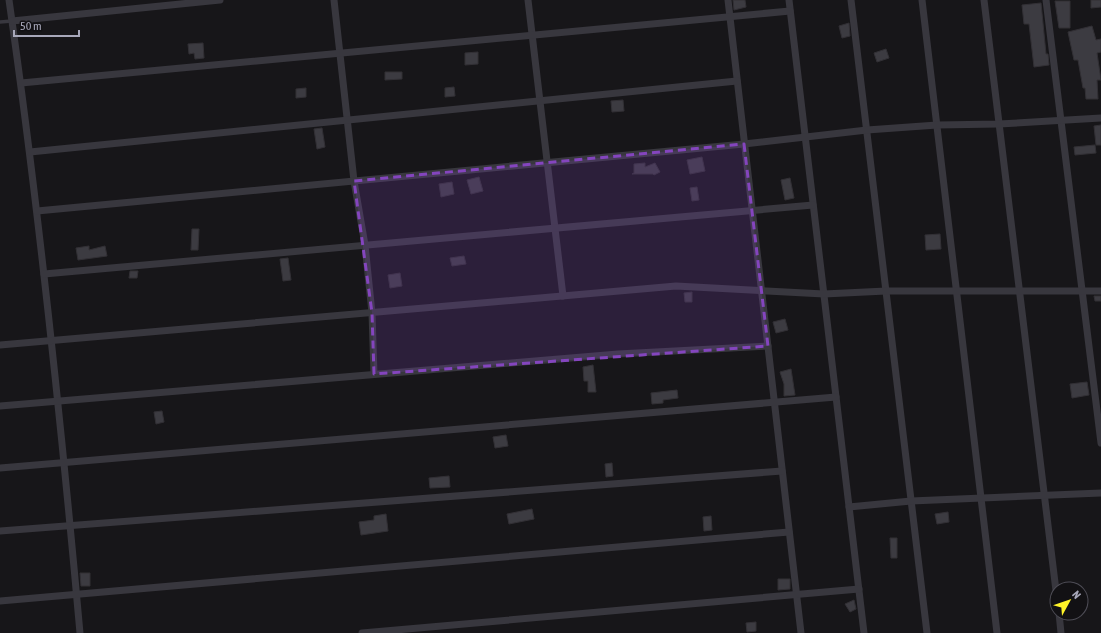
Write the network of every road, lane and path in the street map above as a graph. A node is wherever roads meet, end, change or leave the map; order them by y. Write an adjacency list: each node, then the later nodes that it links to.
1 (9, 0): 13 (street)
2 (220, 0): 13 (street)
3 (334, 0): 16 (street)
4 (528, 0): 15 (street)
5 (728, 0): 12 (street)
6 (789, 0): 11 (street)
7 (851, 0): 25 (street)
8 (922, 0): 24 (street)
9 (984, 0): 23 (street)
10 (1046, 0): 22 (street)
11 (790, 11): 12 (street); 26 (street)
12 (730, 16): 15 (street); 17 (street)
13 (12, 21): 14 (lane); 18 (street)
14 (0, 22)
15 (533, 35): 16 (street); 19 (street)
16 (341, 53): 18 (street); 21 (street)
17 (737, 81): 19 (street); 27 (street)
18 (21, 83): 28 (street)
19 (541, 101): 21 (street); 29 (street)
20 (1101, 118): 22 (street)
21 (348, 120): 28 (street); 30 (street)
22 (1061, 121): 23 (street); 42 (street)
23 (999, 124): 24 (street); 41 (street)
24 (937, 125): 25 (street); 40 (street)
25 (866, 130): 26 (street); 38 (street)
26 (805, 136): 27 (street); 31 (street)
27 (744, 144): 29 (street); 32 (street)
28 (30, 152): 33 (street)
29 (546, 163): 30 (street); 34 (street)
30 (354, 181): 33 (street); 35 (street)
31 (813, 205): 32 (street); 43 (street)
32 (752, 210): 34 (street); 37 (street)
33 (37, 211): 36 (street)
34 (555, 228): 35 (street); 44 (street)
35 (365, 245): 36 (street); 45 (street)
36 (44, 274): 46 (street)
37 (761, 291): 43 (street); 44 (street); 48 (street)
38 (886, 291): 40 (street); 43 (street); 61 (street)
39 (1101, 291): 42 (street)
40 (957, 292): 41 (street); 60 (street)
41 (1020, 292): 42 (street); 59 (street)
42 (1082, 292): 54 (street)
43 (824, 294): 50 (street)
44 (563, 296): 45 (street)
45 (372, 312): 46 (street); 49 (street)
46 (51, 340): 47 (street); 51 (street)
47 (0, 345)
48 (768, 346): 49 (street); 52 (street)
49 (374, 374): 51 (street)
50 (836, 397): 52 (street); 62 (street)
51 (58, 401): 53 (street); 55 (street)
52 (774, 402): 55 (street); 57 (street)
53 (0, 406)
54 (1101, 443)
55 (65, 463): 56 (street); 63 (street)
56 (0, 468)
57 (782, 471): 63 (street); 65 (street)
58 (1101, 493): 59 (street)
59 (1044, 495): 60 (street); 66 (street)
60 (981, 497): 61 (street); 77 (street)
61 (911, 501): 62 (street); 76 (street)
62 (849, 507): 67 (street)
63 (71, 525): 64 (street); 68 (street)
64 (0, 531)
65 (789, 532): 68 (street); 69 (street)
66 (1055, 581)
67 (859, 589): 69 (street); 75 (street)
68 (77, 594): 70 (street); 72 (street)
69 (797, 594): 73 (street); 74 (street)
70 (0, 601)
71 (1060, 621): 78 (street)
72 (80, 633)
73 (362, 633)
74 (801, 633)
75 (864, 633)
76 (927, 633)
77 (997, 633)
78 (1061, 633)

